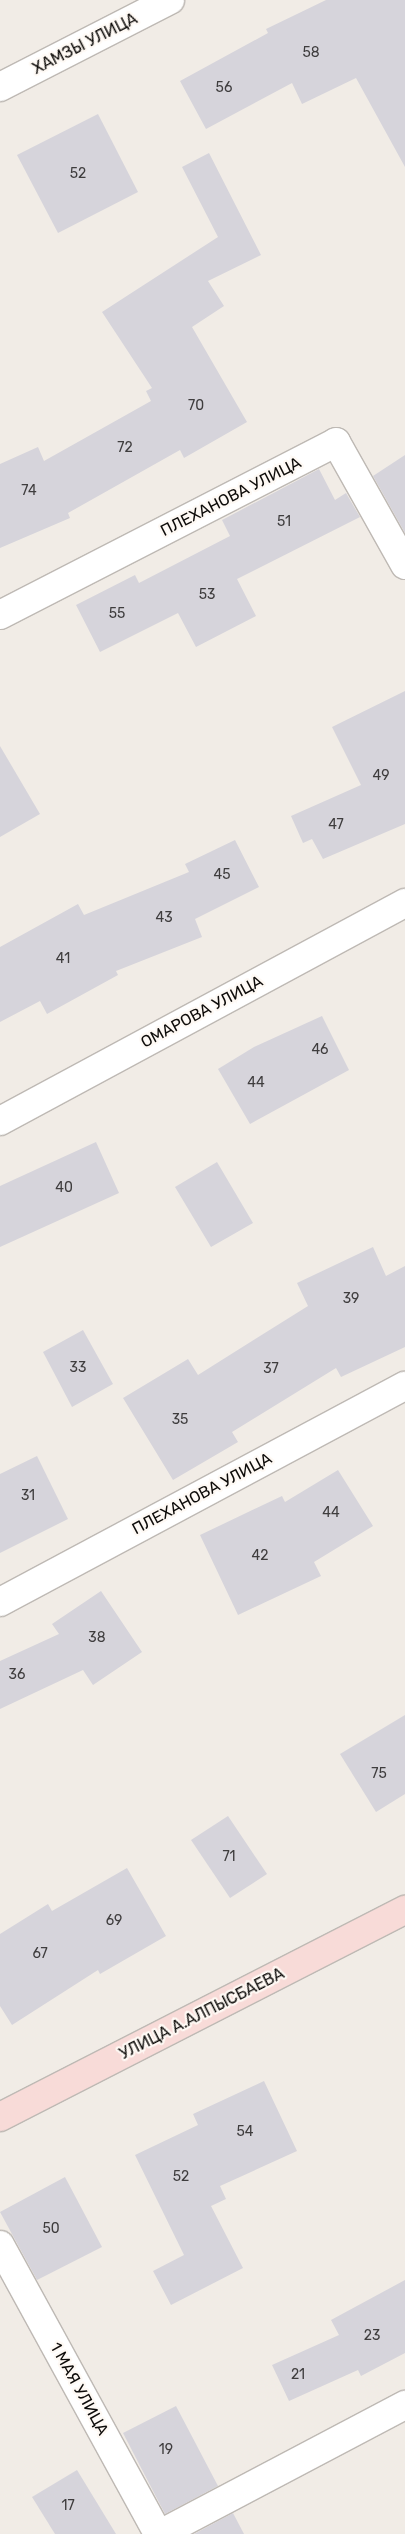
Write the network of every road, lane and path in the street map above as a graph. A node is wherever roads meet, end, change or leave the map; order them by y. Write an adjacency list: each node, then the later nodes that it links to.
1 (170, 0): 2 (street, ХАМЗЫ УЛИЦА)
2 (0, 88)
3 (405, 565): 4 (street, ПЛЕХАНОВА УЛИЦА)
4 (0, 615)
5 (405, 903): 6 (street, ОМАРОВА УЛИЦА)
6 (0, 1121)
7 (405, 1386): 8 (street, ПЛЕХАНОВА УЛИЦА)
8 (0, 1602)
9 (405, 1910): 10 (street, УЛИЦА А.АЛПЫСБАЕВА)
10 (0, 2118)
11 (0, 2245): 13 (street, 1 МАЯ УЛИЦА)
12 (405, 2405): 13 (street)
13 (159, 2534)

